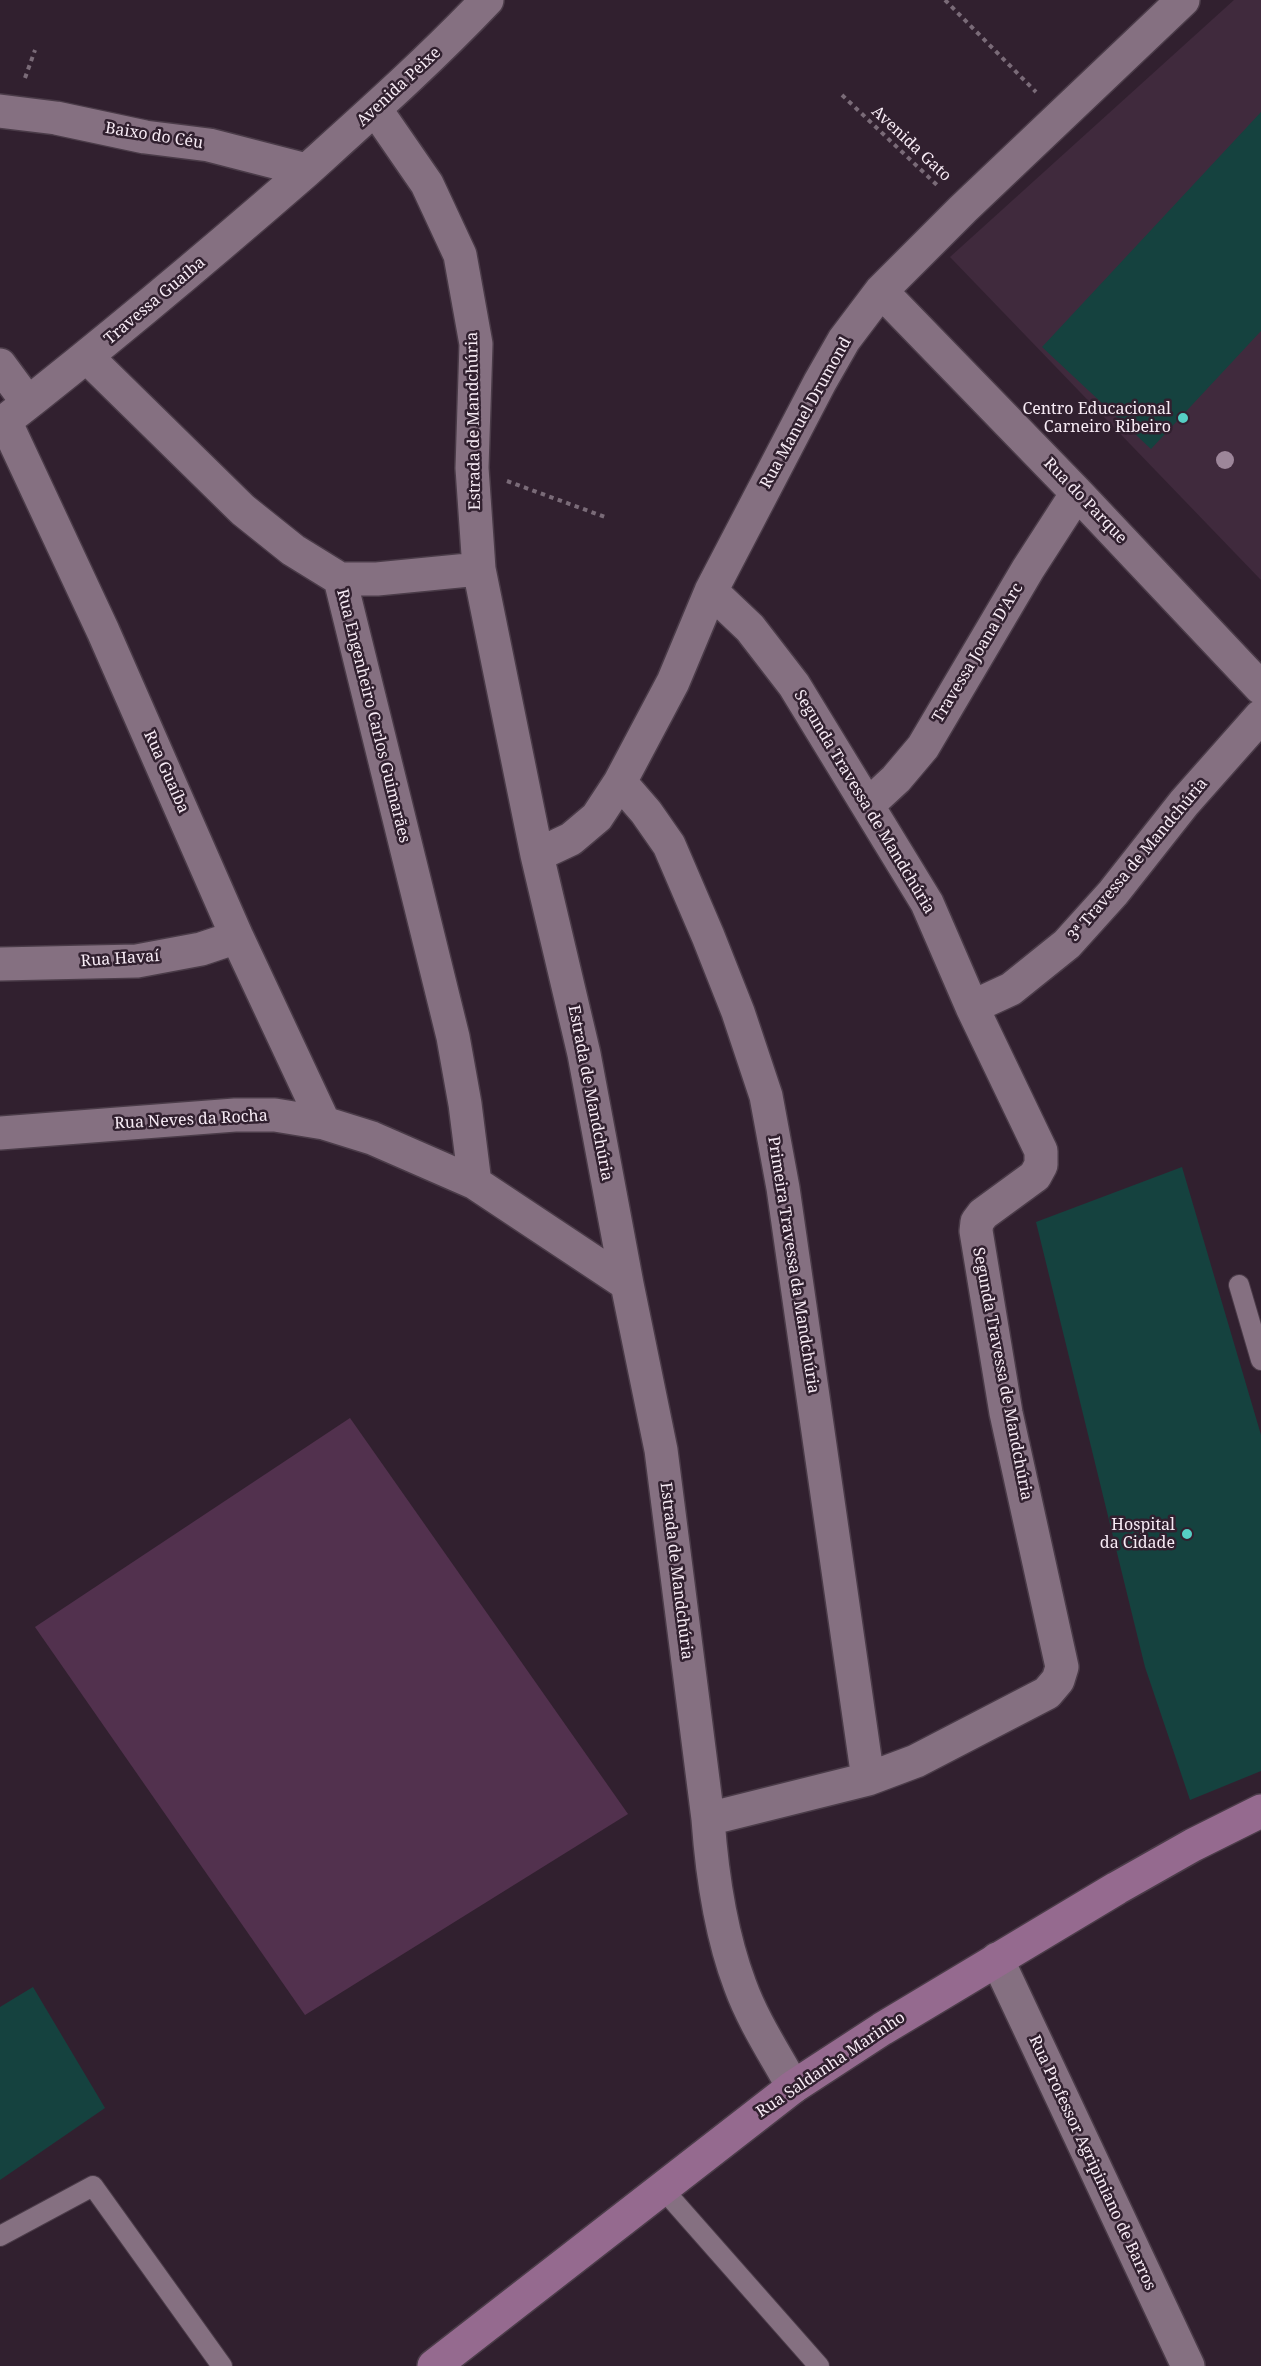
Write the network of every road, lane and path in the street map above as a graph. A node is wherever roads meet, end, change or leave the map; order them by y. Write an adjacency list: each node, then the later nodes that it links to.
1 (487, 0): 5 (street, Avenida Peixe)
2 (945, 0): 7 (path)
3 (1183, 0): 7 (street, Rua Manuel Drumond)
4 (842, 95): 9 (path, Avenida Gato)
5 (376, 110): 8 (street, Avenida Peixe); 14 (street, Estrada de Mandchúria)
6 (0, 111): 8 (street, Baixo do Céu)
7 (1060, 116): 9 (street, Rua Manuel Drumond)
8 (306, 170): 11 (street, Travessa Guaíba)
9 (963, 209): 10 (street, Rua Manuel Drumond)
10 (880, 291): 15 (street, Rua do Parque); 19 (street, Rua Manuel Drumond)
11 (87, 357): 13 (street, Travessa Guaíba); 18 (street, Rua Engenheiro Carlos Guimarães)
12 (0, 365): 13 (street, Rua Guaíba)
13 (11, 416): 25 (street, Rua Guaíba)
14 (472, 468): 16 (path); 17 (street, Estrada de Mandchúria)
15 (1077, 492): 20 (street, Rua do Parque); 23 (street, Travessa Joana D'Arc)
16 (606, 517)
17 (479, 569): 18 (street); 24 (street, Estrada de Mandchúria)
18 (340, 579): 30 (street, Rua Engenheiro Carlos Guimarães)
19 (711, 591): 22 (street, Rua Manuel Drumond); 23 (street, Segunda Travessa de Mandchúria)
20 (1261, 688)
21 (1261, 716): 27 (street, 3ª Travessa de Mandchúria)
22 (620, 782): 24 (street, Rua Manuel Drumond); 34 (street, Primeira Travessa da Mandchúria)
23 (868, 805): 27 (street, Segunda Travessa de Mandchúria)
24 (537, 855): 31 (street, Estrada de Mandchúria)
25 (237, 937): 26 (street, Rua Havaí); 28 (street, Rua Guaíba)
26 (0, 964)
27 (972, 1007): 34 (street, Segunda Travessa de Mandchúria)
28 (324, 1123): 29 (street, Rua Neves da Rocha); 30 (street, Rua Neves da Rocha)
29 (0, 1133)
30 (475, 1183): 31 (street, Rua Neves da Rocha)
31 (627, 1284): 36 (street, Estrada de Mandchúria)
32 (1239, 1285): 33 (lane)
33 (1261, 1360)
34 (868, 1779): 36 (street, Segunda Travessa de Mandchúria)
35 (1261, 1812): 37 (main road, Rua Saldanha Marinho)
36 (708, 1819): 38 (street, Estrada de Mandchúria)
37 (997, 1959): 38 (main road, Rua Saldanha Marinho); 44 (street, Rua Professor Agripiniano de Barros)
38 (793, 2087): 39 (main road, Rua Saldanha Marinho)
39 (662, 2188): 42 (main road, Rua Saldanha Marinho); 43 (lane)
40 (0, 2236): 41 (lane)
41 (222, 2366)
42 (434, 2366)
43 (819, 2366)
44 (1188, 2366)

